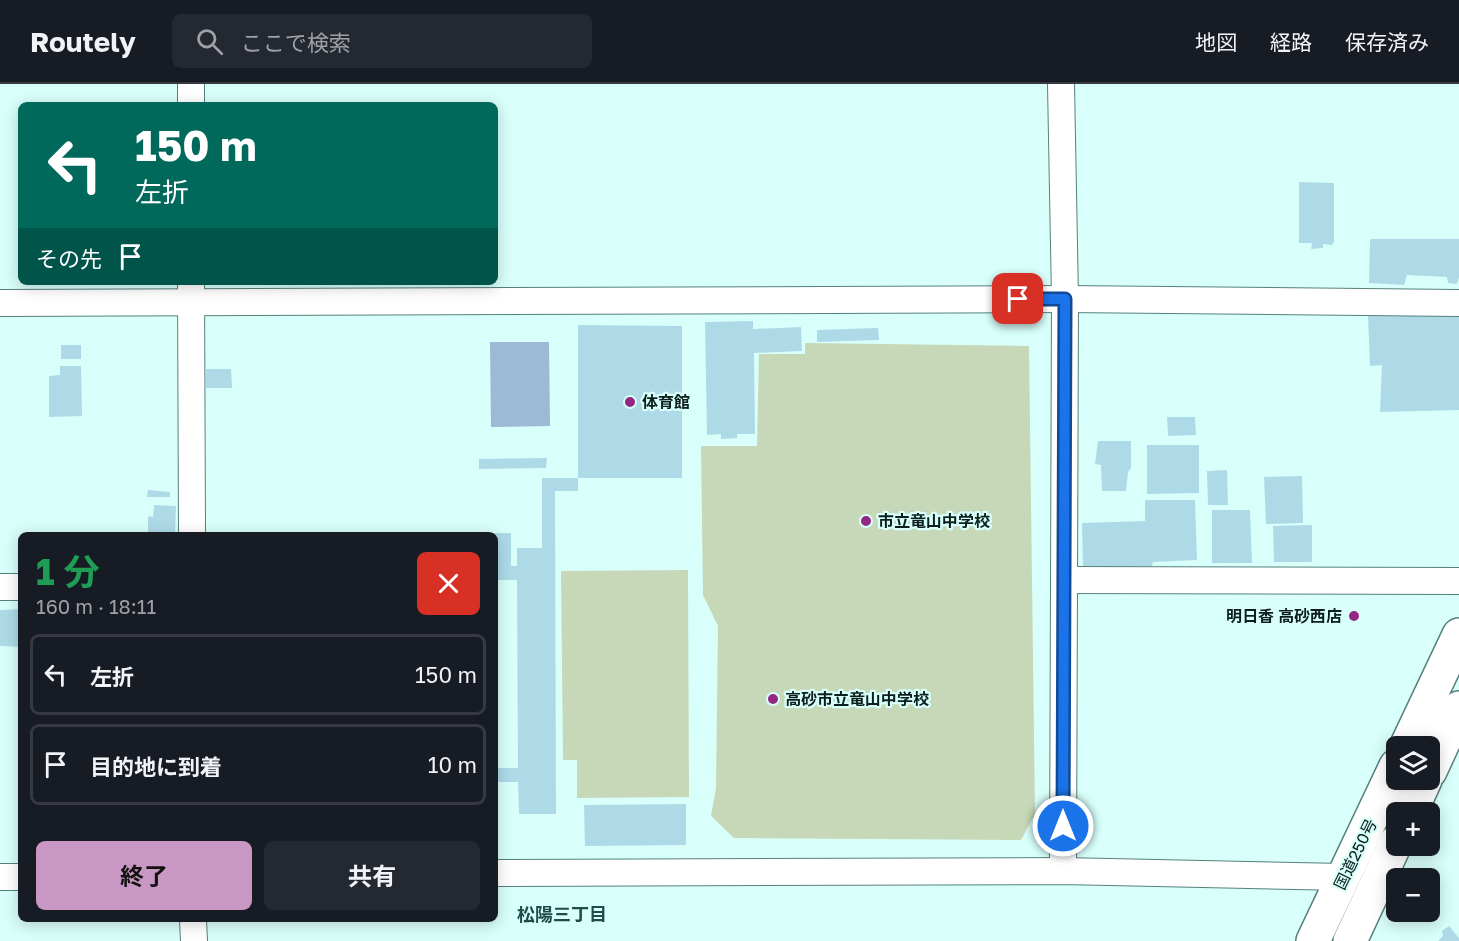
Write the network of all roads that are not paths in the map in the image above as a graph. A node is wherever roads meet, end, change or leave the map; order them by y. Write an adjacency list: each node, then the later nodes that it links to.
1 (191, 84): 3 (street)
2 (1061, 84): 5 (street)
3 (191, 102)
4 (191, 292): 5 (street); 6 (street); 8 (street)
5 (1065, 299): 7 (street); 9 (street)
6 (0, 303)
7 (1459, 303)
8 (192, 532)
9 (1064, 580): 10 (street); 19 (street)
10 (1459, 581)
11 (0, 586): 12 (street)
12 (18, 587)
13 (1459, 635): 15 (highway)
14 (1459, 708): 16 (highway)
15 (1411, 736)
16 (1440, 749)
17 (1386, 787): 23 (highway, 国道250号)
18 (1389, 856): 27 (highway, 国道250号)
19 (1063, 871): 20 (street); 23 (street)
20 (498, 873)
21 (0, 877): 22 (street)
22 (18, 877)
23 (1344, 877): 26 (highway, 国道250号)
24 (193, 922): 25 (street)
25 (194, 941)
26 (1313, 941)
27 (1350, 941)

